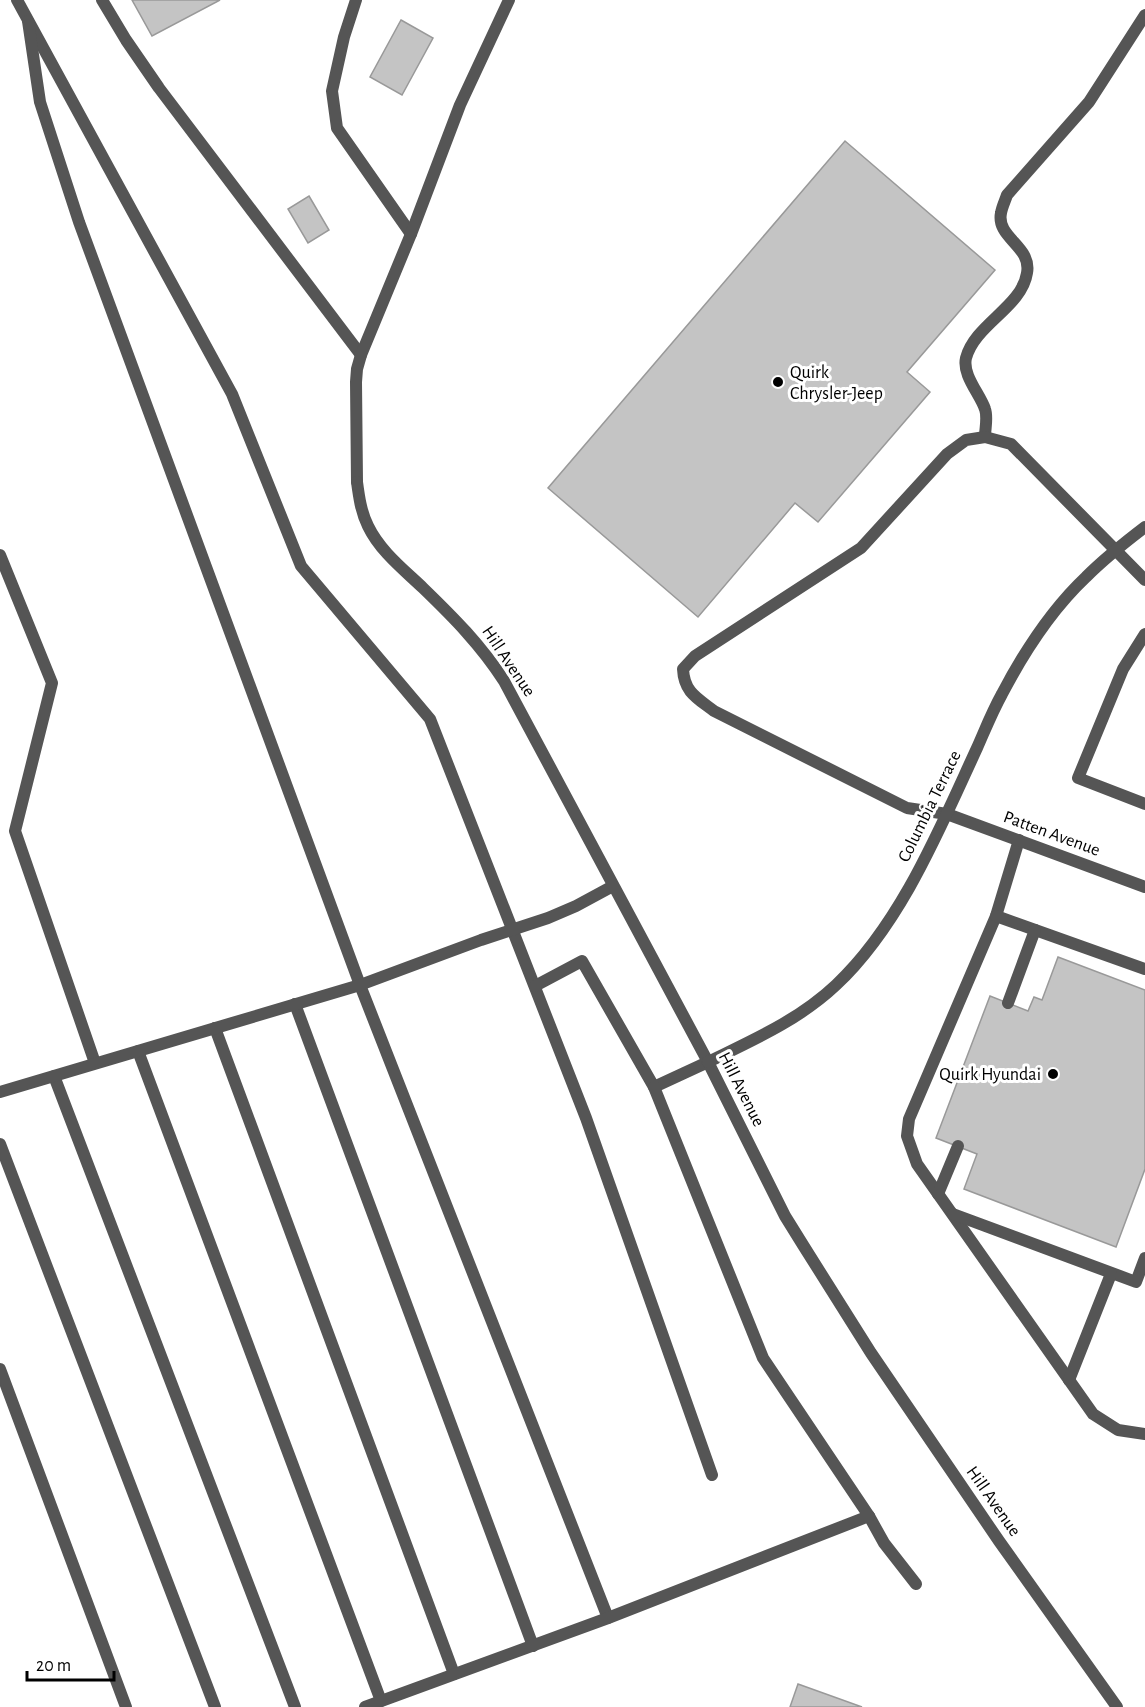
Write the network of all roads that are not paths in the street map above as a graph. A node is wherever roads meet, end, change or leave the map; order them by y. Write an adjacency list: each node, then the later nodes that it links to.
1 (17, 0): 6 (street)
2 (102, 0): 8 (street)
3 (356, 0): 7 (street)
4 (509, 0): 7 (street, Hill Avenue)
5 (1145, 15): 9 (street)
6 (28, 21): 21 (street); 24 (street)
7 (411, 234): 8 (street, Hill Avenue)
8 (361, 355): 18 (street, Hill Avenue)
9 (985, 437): 11 (street); 16 (street, Patten Avenue)
10 (1145, 527): 11 (street, Columbia Terrace)
11 (1115, 550): 13 (street); 16 (street, Columbia Terrace)
12 (0, 555): 31 (street)
13 (1145, 580)
14 (1145, 634): 15 (street)
15 (1145, 804)
16 (946, 814): 17 (street, Patten Avenue); 30 (street, Columbia Terrace)
17 (1019, 840): 19 (street, Patten Avenue); 20 (street)
18 (613, 886): 21 (street); 30 (street, Hill Avenue)
19 (1145, 887)
20 (996, 916): 22 (street); 37 (street)
21 (513, 930): 24 (street); 25 (street)
22 (1035, 930): 23 (street); 26 (street)
23 (1145, 969)
24 (360, 985): 27 (street); 47 (street)
25 (535, 986): 33 (street); 44 (street)
26 (1008, 1003)
27 (295, 1005): 28 (street); 48 (street)
28 (215, 1028): 29 (street); 49 (street)
29 (138, 1051): 31 (street); 50 (street)
30 (708, 1062): 33 (street, Columbia Terrace); 55 (street, Hill Avenue)
31 (95, 1064): 32 (street)
32 (54, 1076): 34 (street); 53 (street)
33 (654, 1087): 45 (street)
34 (0, 1092)
35 (0, 1144): 52 (street)
36 (958, 1146): 37 (street)
37 (938, 1194): 38 (street)
38 (952, 1213): 40 (street); 42 (street)
39 (1145, 1258): 40 (street)
40 (1111, 1274): 42 (street)
41 (0, 1369): 51 (street)
42 (1069, 1380): 43 (street)
43 (1144, 1430)
44 (712, 1475)
45 (869, 1516): 46 (street); 47 (street)
46 (916, 1584)
47 (608, 1618): 48 (street)
48 (533, 1646): 49 (street)
49 (454, 1674): 50 (street)
50 (381, 1701): 54 (street)
51 (126, 1707)
52 (215, 1707)
53 (295, 1707)
54 (365, 1707)
55 (1117, 1707)

